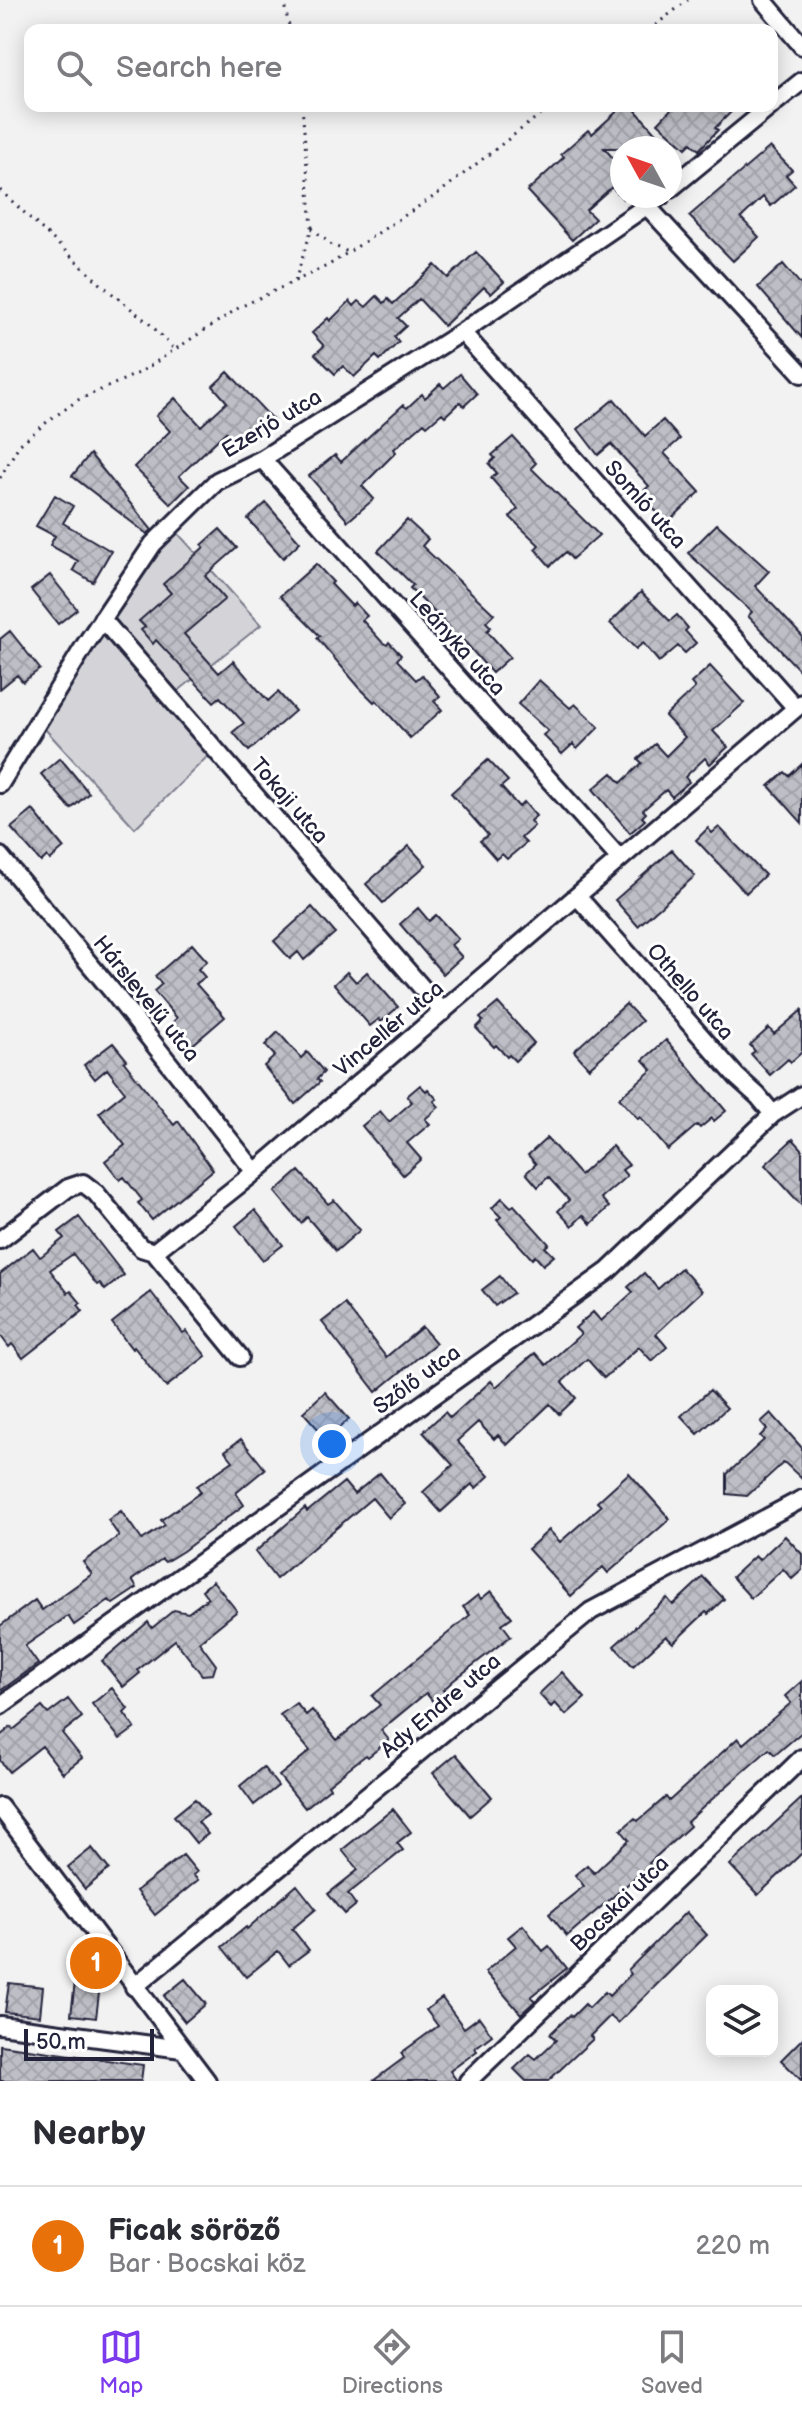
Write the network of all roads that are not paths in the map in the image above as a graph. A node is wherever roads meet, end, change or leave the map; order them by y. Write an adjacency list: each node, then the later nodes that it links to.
1 (763, 0): 2 (street)
2 (802, 46)
3 (802, 81): 4 (street)
4 (778, 100)
5 (764, 112): 6 (street)
6 (682, 179)
7 (644, 208): 9 (street, Ezerjó utca)
8 (660, 208): 10 (street)
9 (462, 332): 11 (street, Ezerjó utca); 13 (street, Somló utca)
10 (802, 374)
11 (262, 459): 12 (street, Ezerjó utca); 16 (street, Leányka utca)
12 (102, 619): 14 (street, Ezerjó utca); 18 (street, Tokaji utca)
13 (799, 705): 16 (street, Vincellér utca)
14 (0, 784)
15 (0, 856): 21 (street, Hárslevelű utca)
16 (620, 859): 17 (street, Vincellér utca)
17 (577, 896): 18 (street, Vincellér utca); 20 (street, Othello utca)
18 (443, 1012): 21 (street, Vincellér utca)
19 (802, 1095): 20 (street, Szőlő utca)
20 (773, 1114): 26 (street, Szőlő utca)
21 (255, 1172): 23 (street, Vincellér utca)
22 (0, 1240): 23 (street)
23 (154, 1252): 24 (street)
24 (240, 1357)
25 (802, 1499): 29 (street, Ady Endre utca)
26 (0, 1706)
27 (802, 1758): 33 (street, Bocskai utca)
28 (0, 1807): 29 (street)
29 (134, 1987): 31 (street)
30 (0, 2025): 31 (street)
31 (182, 2049): 32 (street)
32 (207, 2081)
33 (468, 2081)

